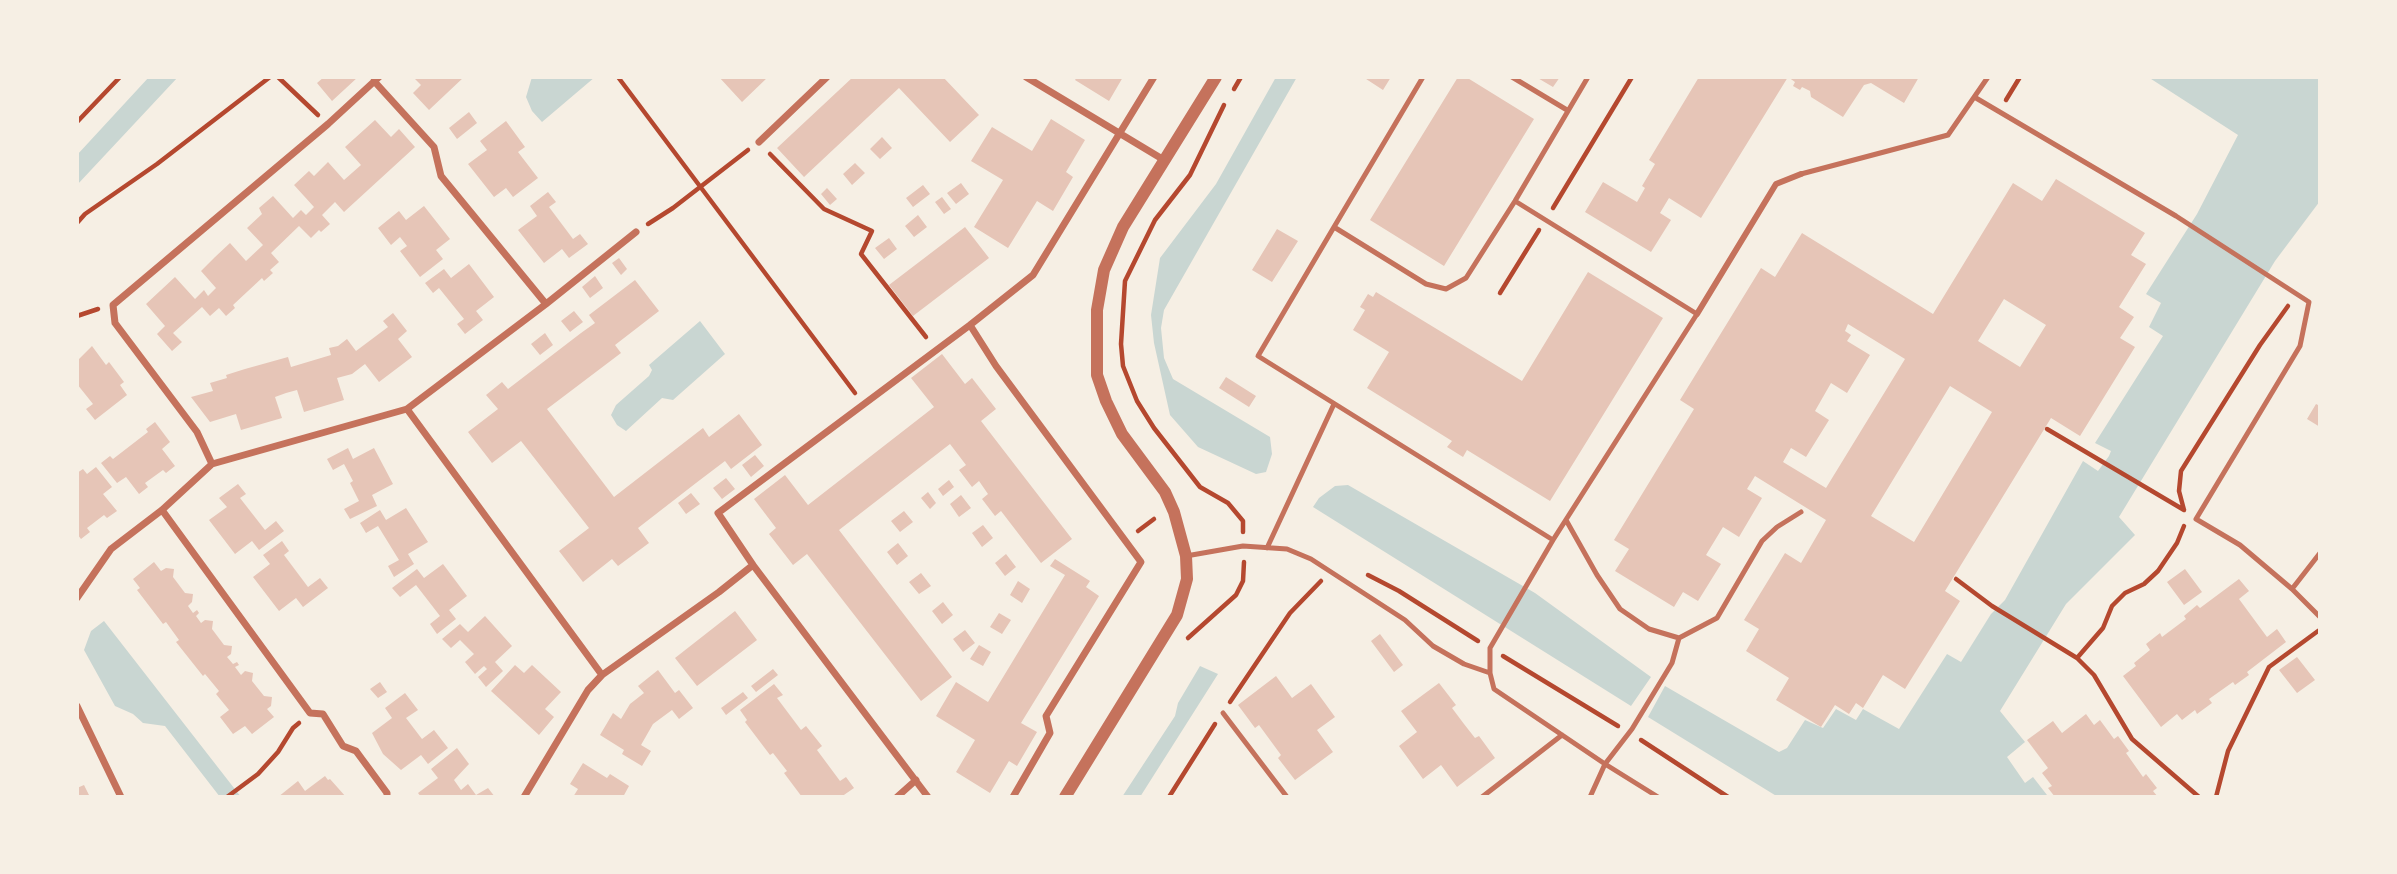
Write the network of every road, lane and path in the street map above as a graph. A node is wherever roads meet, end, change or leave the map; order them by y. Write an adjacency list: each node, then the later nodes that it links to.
1 (120, 77): 20 (path)
2 (270, 77): 29 (path)
3 (278, 77): 21 (path)
4 (618, 77): 26 (path)
5 (827, 77): 23 (street)
6 (1026, 77): 22 (street)
7 (1154, 77): 22 (street)
8 (1216, 77): 24 (street)
9 (1241, 77): 49 (path)
10 (1423, 77): 30 (lane)
11 (1512, 77): 18 (lane)
12 (1588, 77): 18 (lane)
13 (1632, 77): 28 (path)
14 (1989, 77): 17 (lane)
15 (2020, 77): 19 (path)
16 (377, 79): 21 (street); 34 (street)
17 (1976, 98): 19 (lane); 25 (lane)
18 (1567, 110): 27 (lane)
19 (1999, 112): 33 (lane)
20 (77, 122)
21 (328, 124): 42 (street)
22 (1119, 134): 24 (street); 36 (street)
23 (759, 142): 26 (path); 37 (path)
24 (1164, 160): 52 (street)
25 (1801, 174): 35 (street)
26 (701, 186): 31 (path); 39 (path)
27 (1515, 201): 28 (lane); 30 (lane)
28 (1546, 220): 32 (path); 35 (lane)
29 (77, 223)
30 (1334, 227): 38 (lane)
31 (636, 232): 34 (street)
32 (1500, 293)
33 (2296, 293): 44 (path); 46 (lane)
34 (546, 304): 40 (street)
35 (1697, 314): 47 (lane)
36 (970, 325): 37 (street); 80 (street)
37 (936, 351): 39 (street)
38 (1335, 404): 48 (lane); 50 (lane)
39 (864, 405): 53 (street)
40 (407, 409): 42 (street); 66 (street)
41 (2047, 429): 44 (path)
42 (212, 464): 43 (street)
43 (162, 510): 58 (street); 68 (street)
44 (2185, 510): 46 (path); 64 (path)
45 (1801, 512): 61 (lane)
46 (2196, 519): 57 (lane)
47 (1566, 520): 48 (lane); 61 (lane)
48 (1553, 540): 62 (lane)
49 (1242, 546): 50 (lane); 52 (lane); 63 (path)
50 (1267, 548): 55 (lane)
51 (2320, 553): 57 (lane)
52 (1186, 556): 81 (street)
53 (753, 565): 66 (street); 73 (street)
54 (1362, 572): 62 (path)
55 (1332, 573): 65 (lane); 69 (path)
56 (1956, 579): 64 (path)
57 (2292, 589): 59 (lane)
58 (77, 598)
59 (2320, 617)
60 (2320, 630): 89 (path)
61 (1679, 638): 70 (lane)
62 (1490, 648): 65 (lane); 70 (path)
63 (1181, 649)
64 (2077, 658): 88 (path)
65 (1490, 673): 71 (lane)
66 (602, 676): 77 (street)
67 (77, 706): 74 (street)
68 (310, 713): 75 (path); 76 (street)
69 (1223, 713): 82 (path); 83 (lane)
70 (1631, 731): 72 (lane); 87 (path)
71 (1562, 735): 72 (lane); 84 (lane)
72 (1605, 764): 85 (lane); 86 (lane)
73 (916, 780): 78 (street); 79 (street)
74 (121, 797)
75 (227, 797)
76 (387, 797)
77 (523, 797)
78 (897, 797)
79 (928, 797)
80 (1013, 797)
81 (1065, 797)
82 (1169, 797)
83 (1287, 797)
84 (1482, 797)
85 (1590, 797)
86 (1658, 797)
87 (1728, 797)
88 (2199, 797)
89 (2216, 797)

